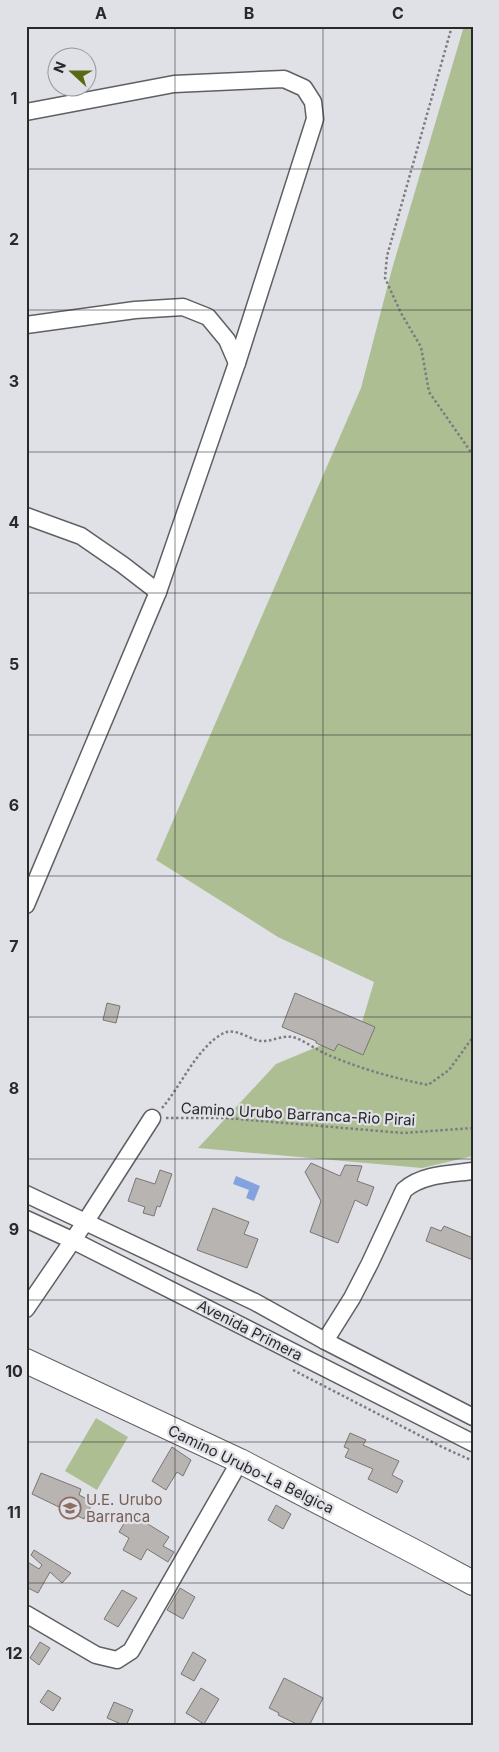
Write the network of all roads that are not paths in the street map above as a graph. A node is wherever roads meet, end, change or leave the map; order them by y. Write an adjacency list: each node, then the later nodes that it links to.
1 (26, 112): 3 (street)
2 (26, 325): 3 (street)
3 (237, 363): 5 (street)
4 (26, 516): 5 (street)
5 (158, 592): 6 (street)
6 (26, 904)
7 (152, 1118): 11 (street)
8 (473, 1171): 14 (street)
9 (26, 1194): 11 (street, Avenida Primera)
10 (26, 1219): 12 (street, Avenida Primera)
11 (86, 1221): 12 (street); 14 (street, Avenida Primera)
12 (74, 1240): 13 (street); 17 (street, Avenida Primera)
13 (26, 1309)
14 (325, 1341): 16 (street, Avenida Primera)
15 (26, 1361): 18 (main road, Camino Urubo-La Belgica)
16 (473, 1417)
17 (473, 1443)
18 (240, 1461): 19 (main road, Camino Urubo-La Belgica); 20 (street)
19 (473, 1583)
20 (26, 1614)

